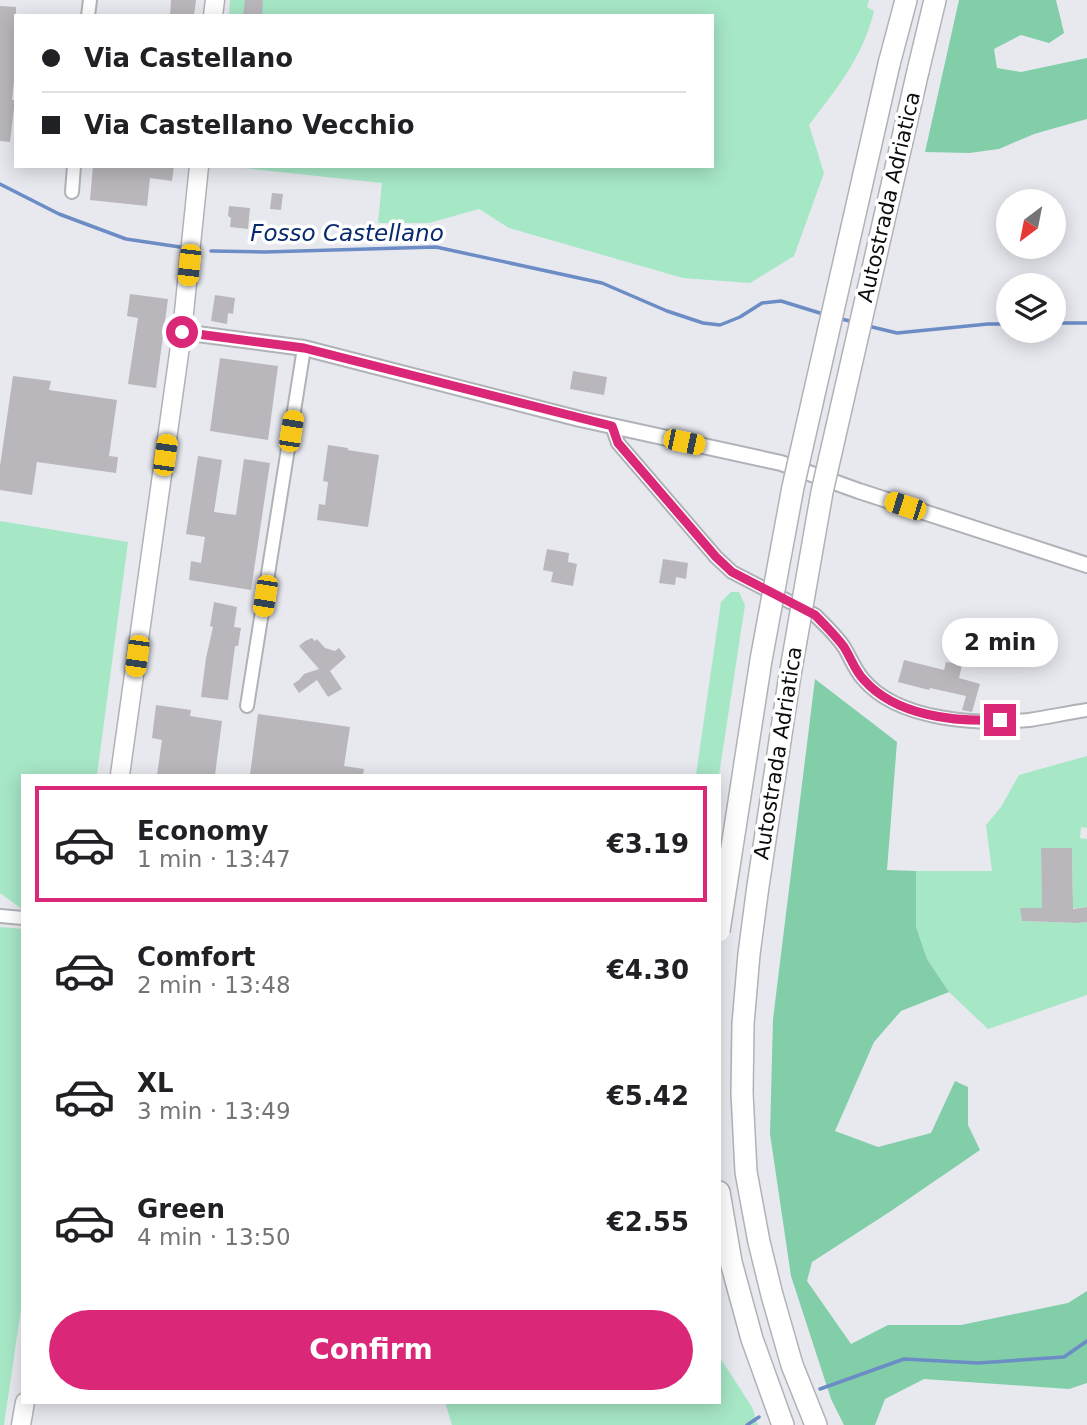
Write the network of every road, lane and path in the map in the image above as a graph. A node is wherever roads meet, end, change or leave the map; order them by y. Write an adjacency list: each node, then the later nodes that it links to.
1 (906, 0): 15 (highway, Autostrada Adriatica, bridge)
2 (936, 0): 20 (highway, Autostrada Adriatica, bridge)
3 (74, 168): 5 (street)
4 (199, 168): 6 (main road)
5 (72, 192)
6 (182, 332): 7 (street); 12 (main road)
7 (304, 348): 8 (street); 10 (street)
8 (612, 426): 9 (street); 11 (street)
9 (1087, 565)
10 (247, 706)
11 (1087, 710)
12 (120, 774)
13 (0, 916): 14 (street)
14 (21, 918)
15 (721, 918)
16 (721, 1203): 19 (highway)
17 (25, 1404): 18 (main road)
18 (21, 1425)
19 (783, 1425)
20 (816, 1425)

